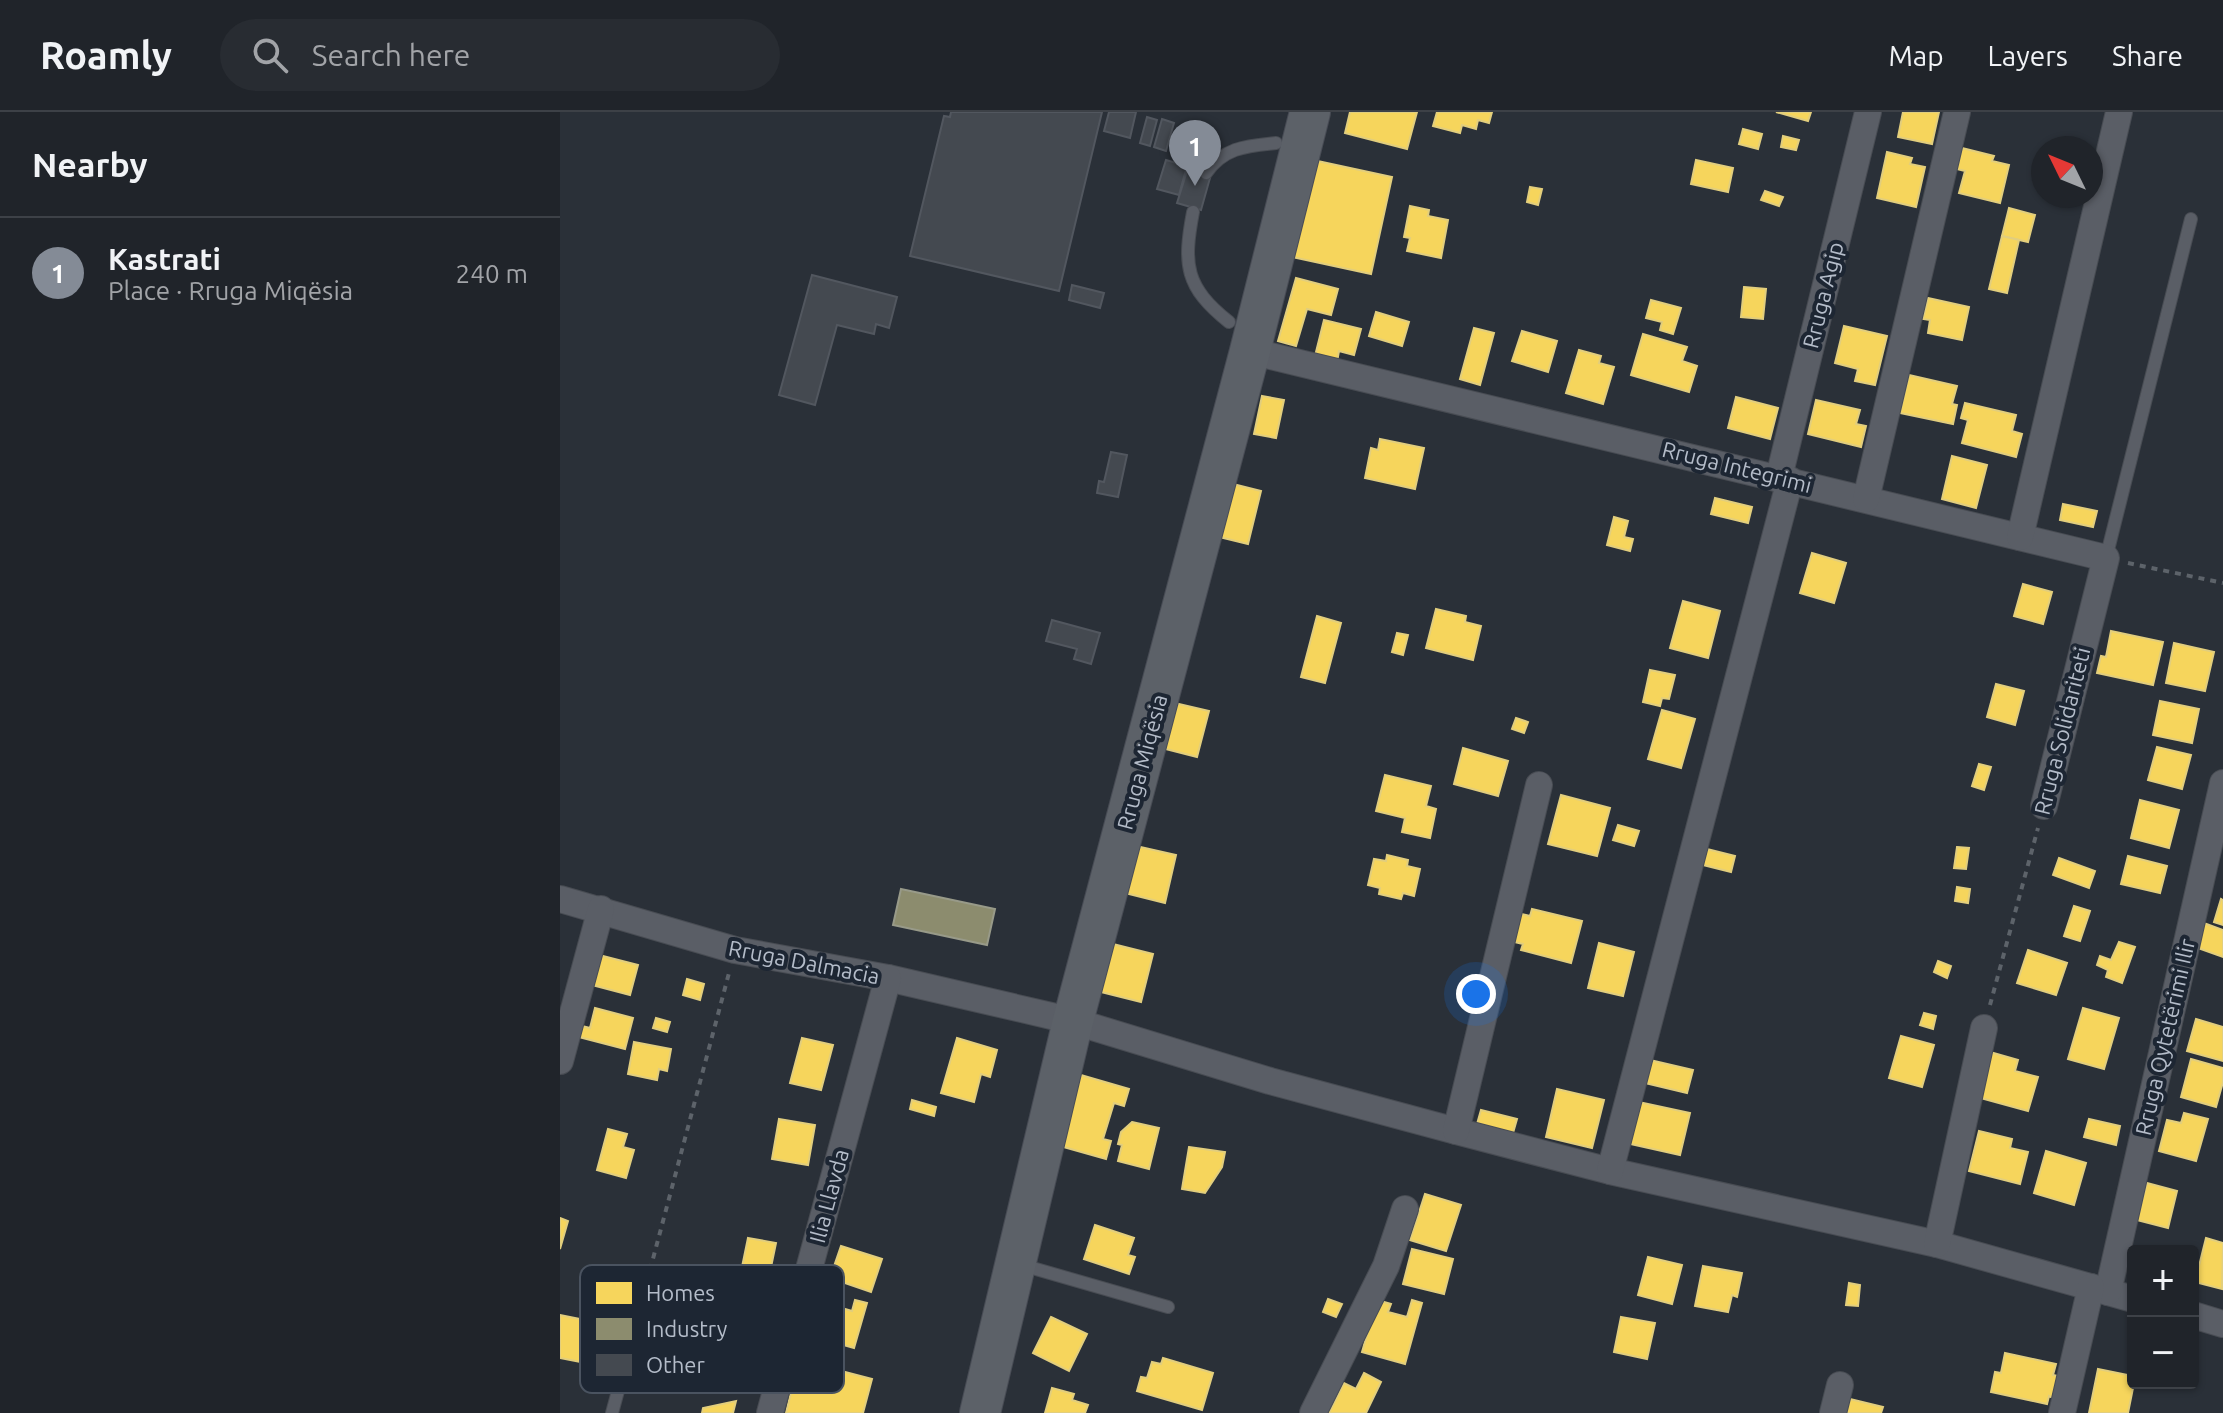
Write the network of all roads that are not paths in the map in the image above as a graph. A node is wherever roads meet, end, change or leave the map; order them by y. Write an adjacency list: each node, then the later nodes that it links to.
1 (1310, 112): 9 (main road, Rruga Miqësia)
2 (1868, 112): 10 (street, Rruga Agip)
3 (1957, 112): 11 (street)
4 (2119, 112): 12 (street)
5 (1280, 127): 6 (lane); 9 (main road, Rruga Miqësia)
6 (1206, 173)
7 (1193, 212): 9 (lane)
8 (2191, 219): 13 (lane, Rruga Solidariteti)
9 (1240, 336): 10 (street, Rruga Integrimi); 20 (main road, Rruga Miqësia)
10 (1784, 478): 11 (street, Rruga Integrimi); 24 (street, Rruga Agip)
11 (1866, 499): 12 (street, Rruga Integrimi)
12 (2020, 537): 13 (street, Rruga Integrimi)
13 (2106, 558): 16 (street, Rruga Solidariteti)
14 (2223, 783): 29 (street, Rruga Qytetërimi Ilir)
15 (1539, 785): 23 (street)
16 (2044, 806)
17 (560, 899): 18 (street, Rruga Dalmacia)
18 (601, 909): 19 (street, Rruga Dalmacia); 22 (street)
19 (888, 978): 20 (street, Rruga Dalmacia); 28 (street, Ilia Llavda)
20 (1062, 1019): 23 (street, Rruga Dalmacia); 27 (main road, Rruga Miqësia); 38 (main road, Rruga Miqësia)
21 (1984, 1028): 26 (street)
22 (560, 1061)
23 (1456, 1131): 24 (street, Rruga Dalmacia)
24 (1610, 1171): 26 (street, Rruga Dalmacia)
25 (1405, 1209): 40 (street)
26 (1937, 1244): 29 (street, Rruga Dalmacia)
27 (1015, 1263): 30 (lane); 39 (main road, Rruga Miqësia)
28 (810, 1265)
29 (2110, 1293): 42 (street, Rruga Qytetërimi Ilir)
30 (1168, 1307)
31 (2199, 1317): 32 (street)
32 (2223, 1324)
33 (1840, 1385): 41 (street)
34 (617, 1393): 36 (lane)
35 (775, 1393): 37 (street, Ilia Llavda)
36 (612, 1413)
37 (770, 1413)
38 (955, 1413)
39 (980, 1413)
40 (1313, 1413)
41 (1833, 1413)
42 (2062, 1413)

